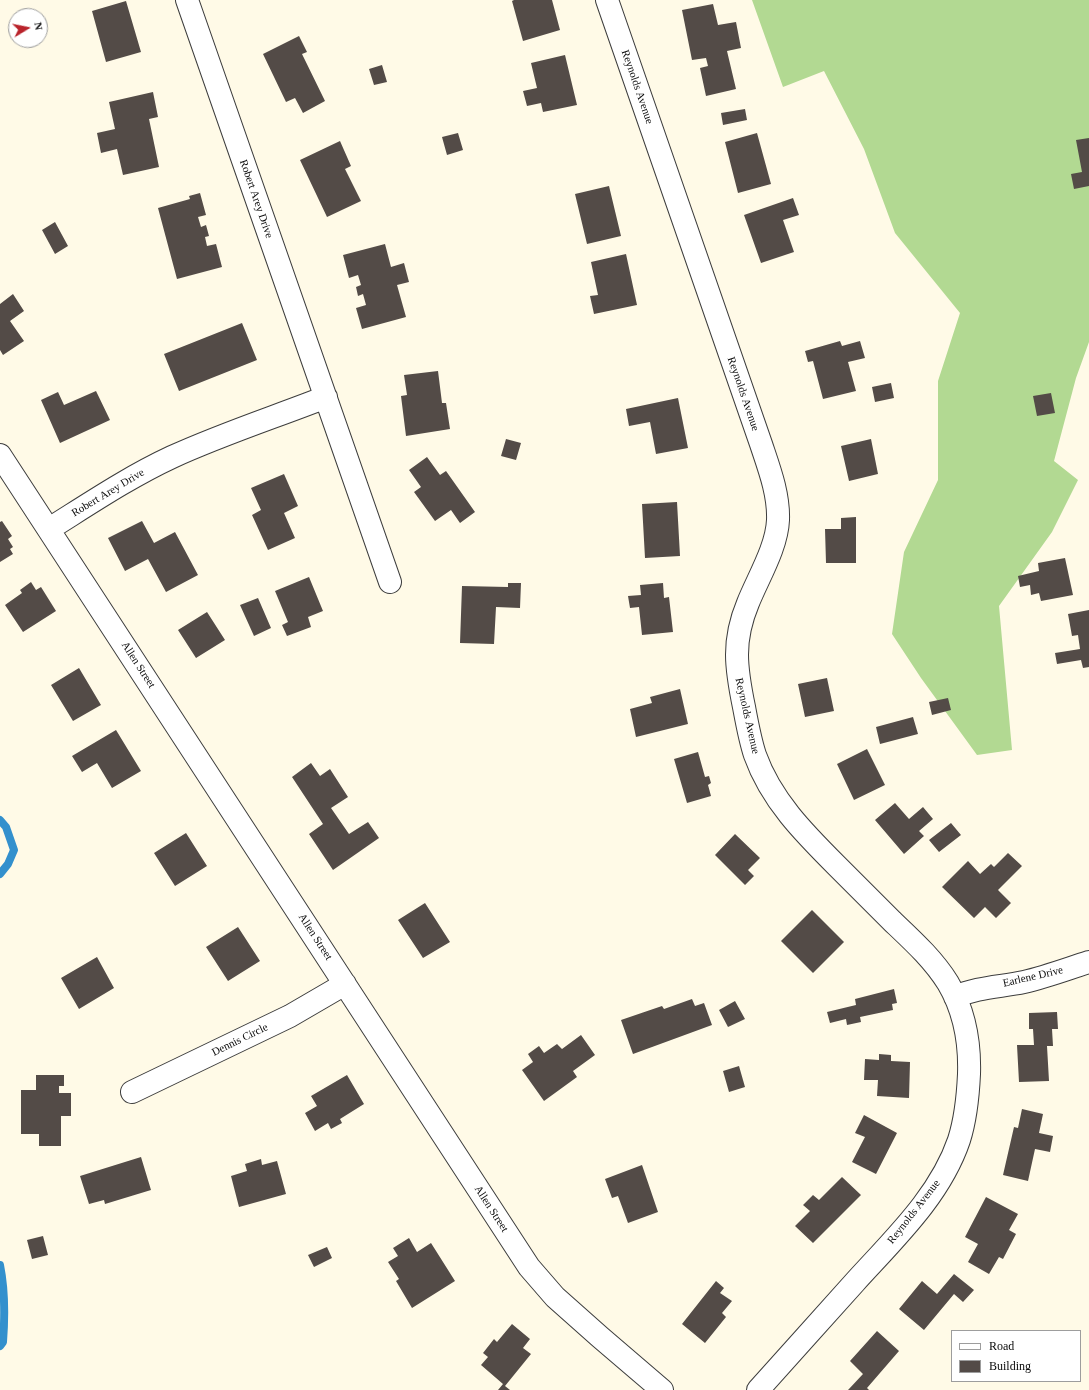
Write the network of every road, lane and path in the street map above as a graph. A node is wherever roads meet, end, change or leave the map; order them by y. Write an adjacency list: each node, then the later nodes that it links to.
1 (187, 0): 3 (street, Robert Arey Drive)
2 (607, 0): 9 (street, Reynolds Avenue)
3 (326, 397): 5 (street, Robert Arey Drive); 6 (street, Robert Arey Drive)
4 (0, 455): 5 (street, Allen Street)
5 (49, 529): 8 (street, Allen Street)
6 (390, 582)
7 (1089, 962): 9 (street, Earlene Drive)
8 (345, 984): 10 (street, Dennis Circle); 11 (street, Allen Street)
9 (955, 997): 12 (street, Reynolds Avenue)
10 (132, 1092)
11 (662, 1390)
12 (758, 1390)

